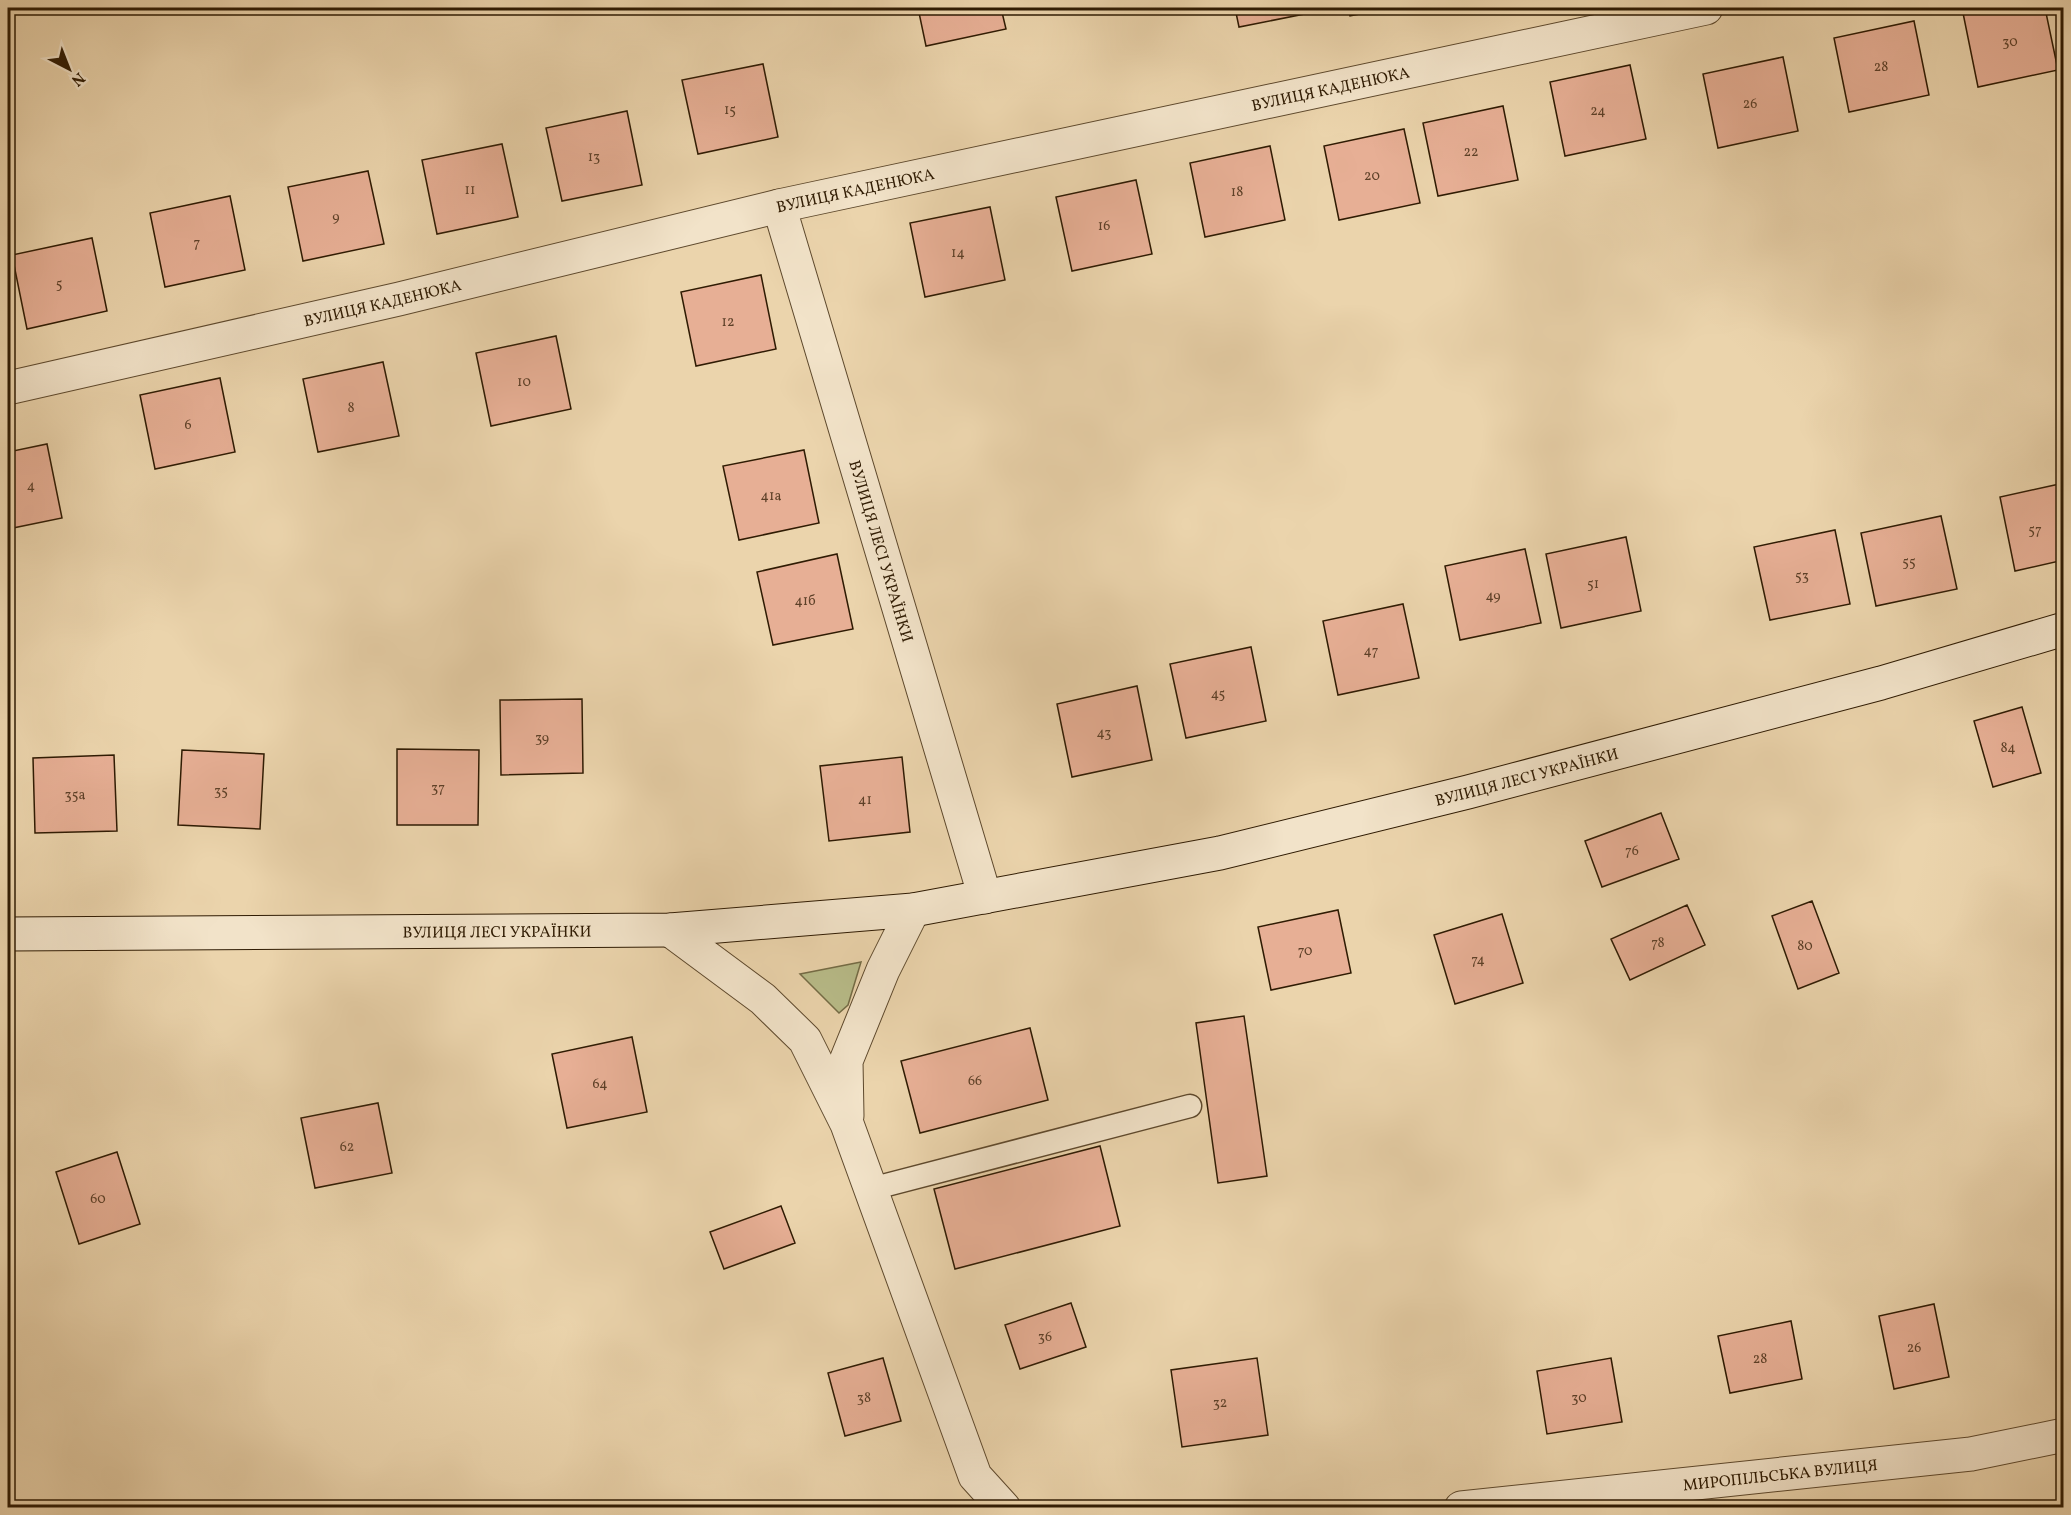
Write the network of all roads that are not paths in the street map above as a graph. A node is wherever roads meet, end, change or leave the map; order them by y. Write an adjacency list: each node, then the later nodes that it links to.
1 (1706, 8): 2 (street, ВУЛИЦЯ КАДЕНЮКА)
2 (779, 206): 3 (street, ВУЛИЦЯ КАДЕНЮКА); 5 (street, ВУЛИЦЯ ЛЕСІ УКРАЇНКИ)
3 (8, 388)
4 (2064, 629): 5 (street, ВУЛИЦЯ ЛЕСІ УКРАЇНКИ)
5 (985, 897): 6 (street, ВУЛИЦЯ ЛЕСІ УКРАЇНКИ)
6 (913, 910): 7 (street, ВУЛИЦЯ ЛЕСІ УКРАЇНКИ); 10 (street)
7 (670, 930): 8 (street, ВУЛИЦЯ ЛЕСІ УКРАЇНКИ); 10 (street)
8 (8, 934)
9 (1190, 1106): 11 (lane)
10 (847, 1124): 11 (street)
11 (871, 1189): 13 (street)
12 (2064, 1435): 14 (street, МИРОПІЛЬСЬКА ВУЛИЦЯ)
13 (1004, 1508)
14 (1461, 1508)

